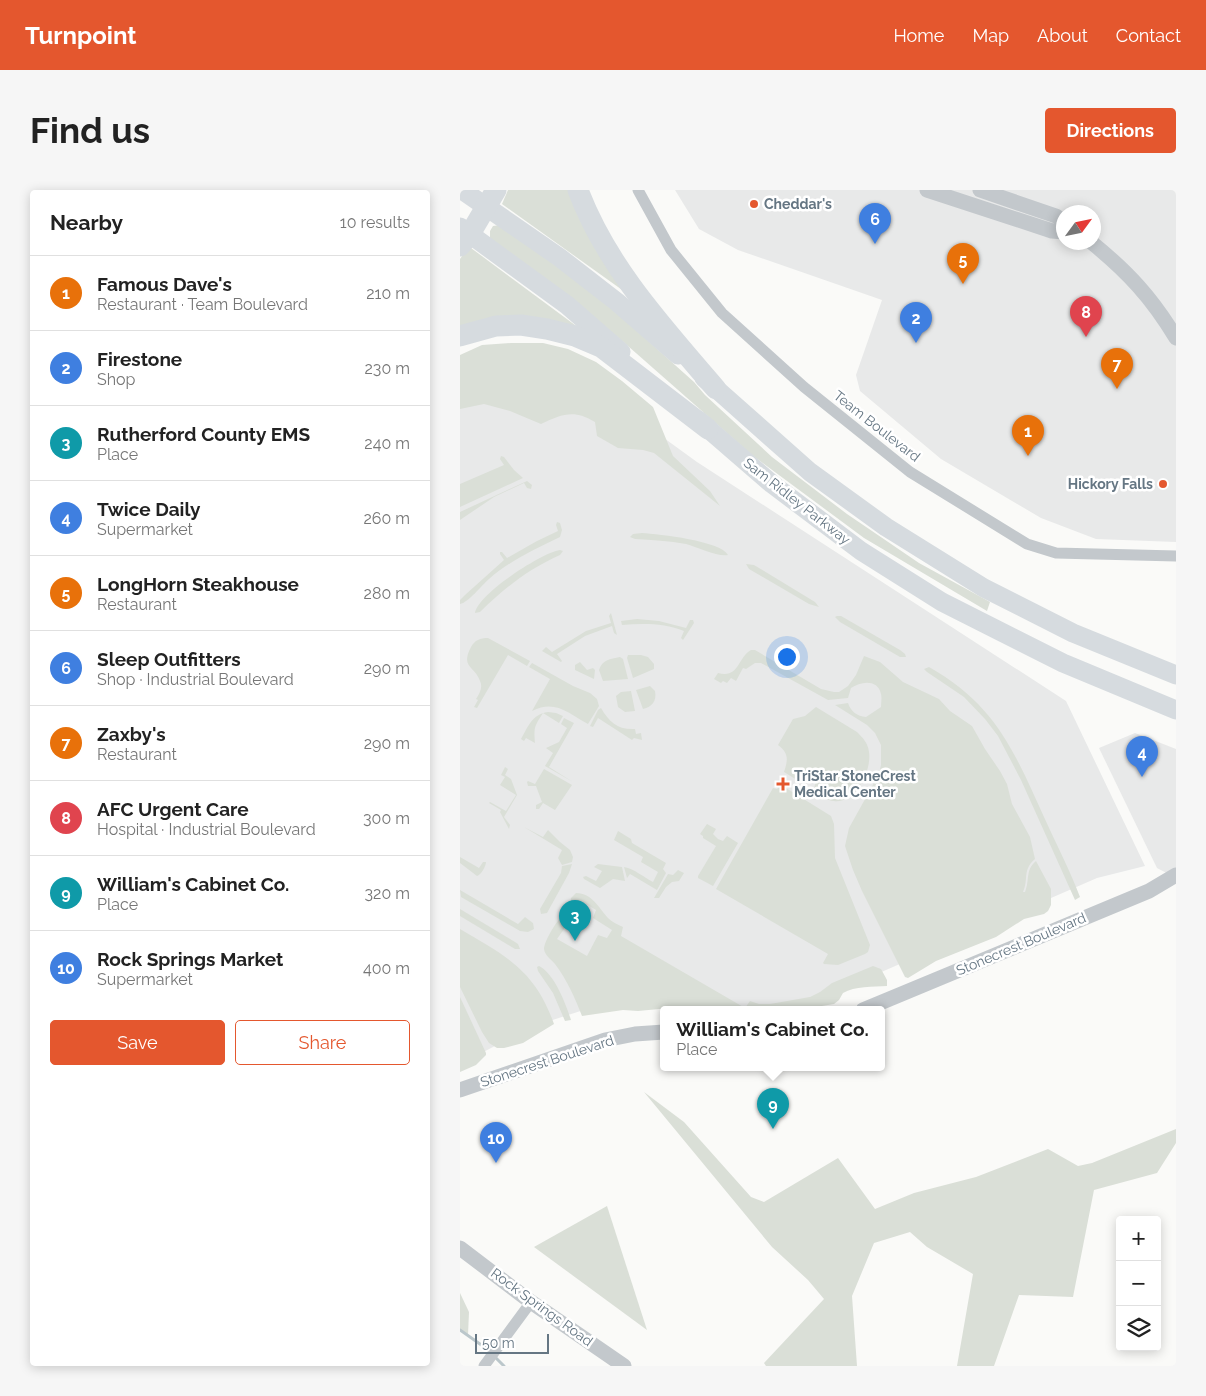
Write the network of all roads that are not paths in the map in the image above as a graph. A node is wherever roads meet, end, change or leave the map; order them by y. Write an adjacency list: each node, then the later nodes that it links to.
1 (462, 190): 6 (main road)
2 (578, 190): 13 (highway)
3 (638, 190): 15 (street, Team Boulevard)
4 (927, 190): 8 (street)
5 (980, 190): 7 (street)
6 (491, 198): 9 (highway); 13 (main road)
7 (1056, 216)
8 (1056, 231)
9 (463, 236): 14 (main road, Sam Ridley Parkway)
10 (1101, 250): 12 (street)
11 (460, 336): 14 (highway)
12 (1176, 338)
13 (716, 389): 16 (main road)
14 (708, 429): 17 (main road, Sam Ridley Parkway)
15 (1176, 556)
16 (1176, 675)
17 (1176, 710)
18 (1175, 880): 19 (street, Stonecrest Boulevard)
19 (874, 1006)
20 (660, 1032): 21 (street, Stonecrest Boulevard)
21 (460, 1090)
22 (460, 1248): 23 (street, Rock Springs Road)
23 (531, 1302): 24 (street); 25 (street, Rock Springs Road)
24 (484, 1366)
25 (624, 1366)

